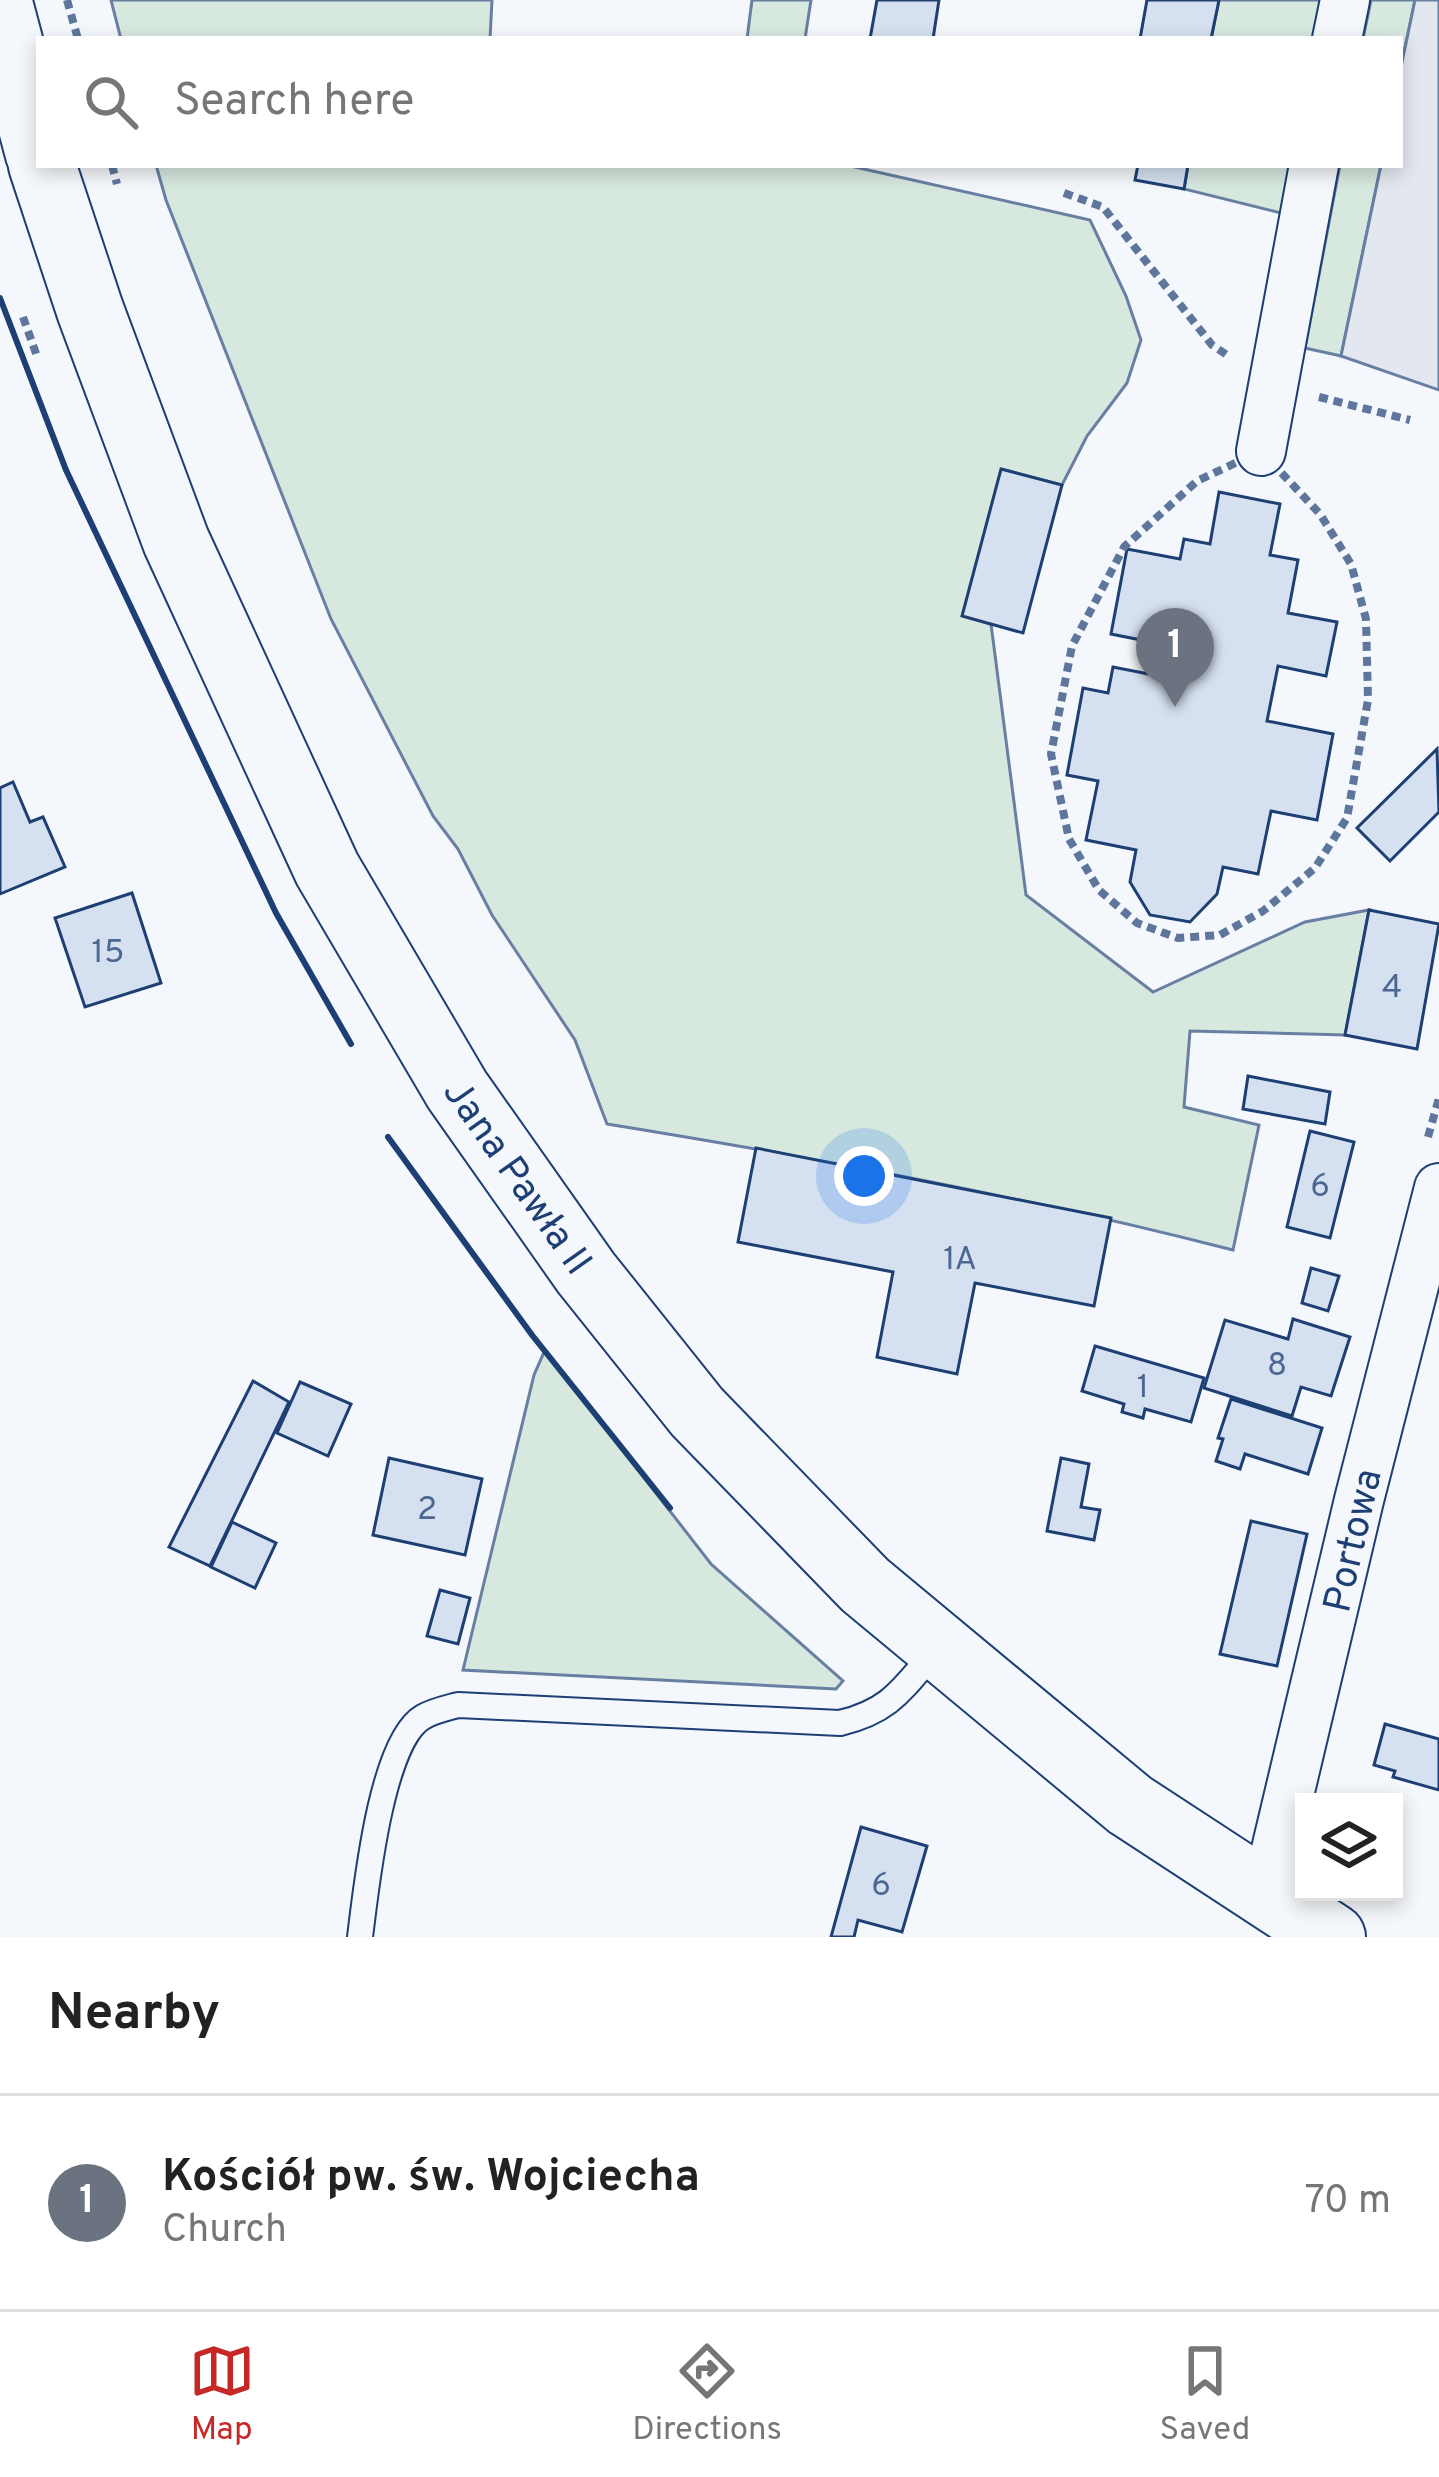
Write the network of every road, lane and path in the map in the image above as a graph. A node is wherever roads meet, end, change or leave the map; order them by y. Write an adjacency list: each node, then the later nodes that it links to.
1 (68, 0): 4 (path)
2 (1345, 0): 5 (street)
3 (0, 8): 6 (main road)
4 (77, 36)
5 (1338, 36)
6 (36, 143)
7 (43, 168): 16 (main road, Jana Pawła II)
8 (113, 168): 10 (path)
9 (1313, 168): 12 (street)
10 (118, 187)
11 (1064, 193): 12 (path)
12 (1274, 386): 13 (path); 14 (street)
13 (1410, 420)
14 (1262, 451): 14 (path)
15 (1439, 1188): 17 (street, Portowa)
16 (937, 1648): 17 (main road, Jana Pawła II); 18 (lane)
17 (1299, 1921)
18 (360, 1937)

